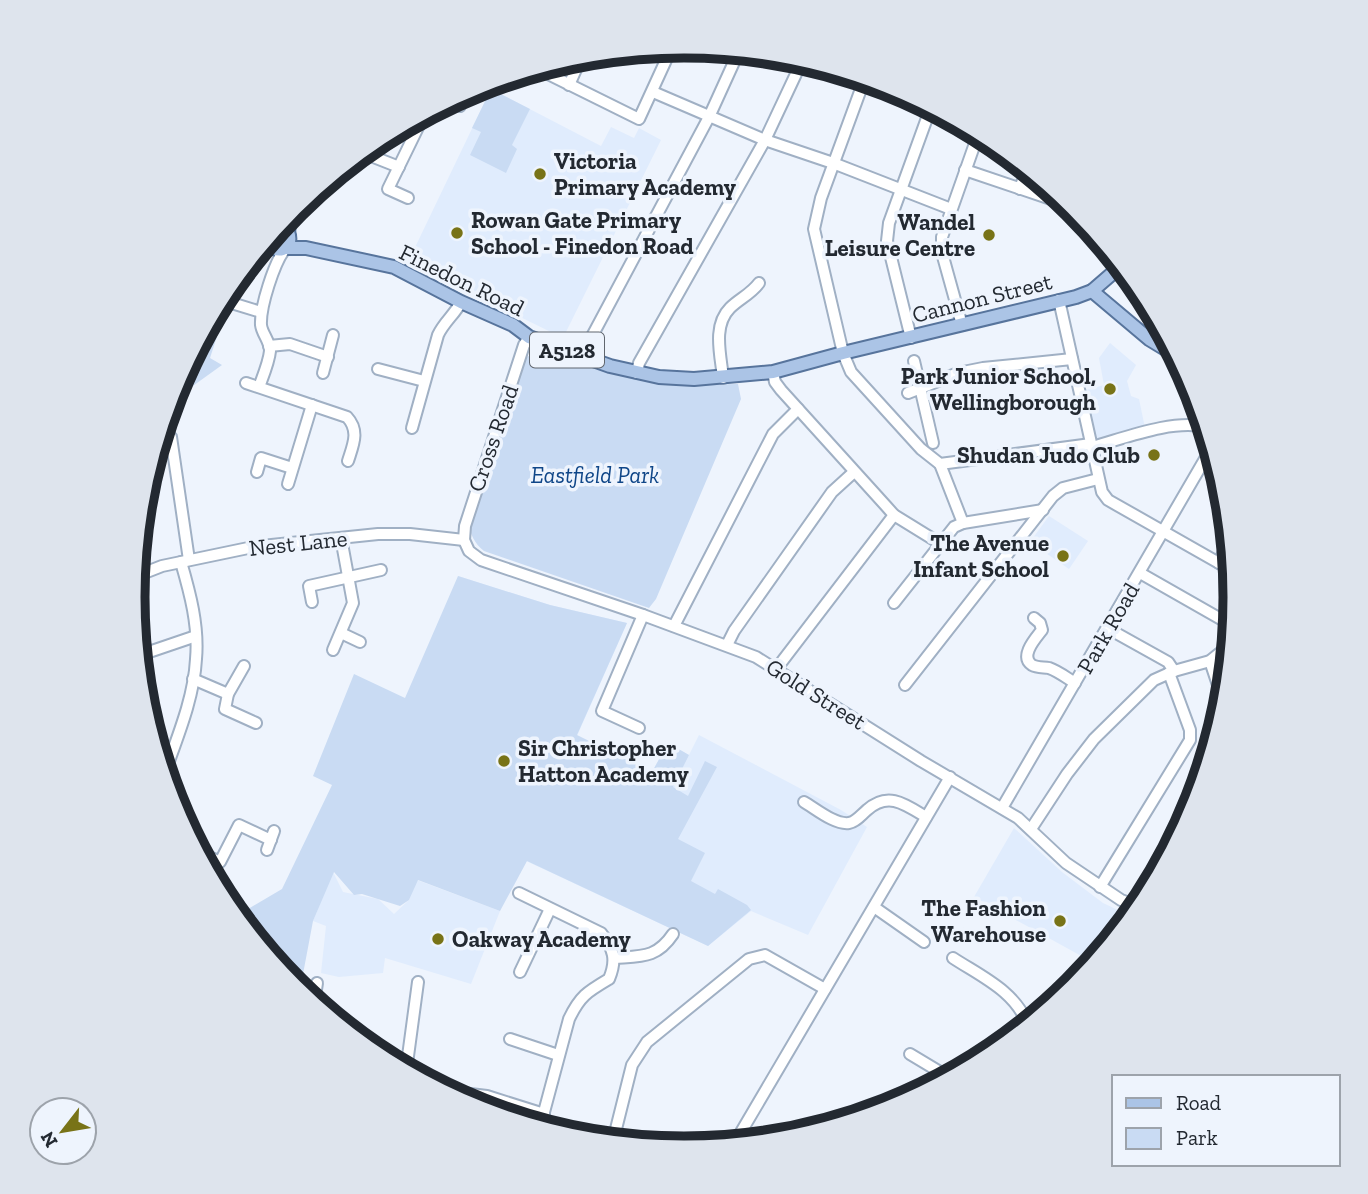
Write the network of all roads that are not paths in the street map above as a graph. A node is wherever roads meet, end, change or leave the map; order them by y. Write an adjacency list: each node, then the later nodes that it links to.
1 (667, 58): 8 (street)
2 (735, 60): 10 (street)
3 (576, 69): 6 (street)
4 (798, 70): 12 (street)
5 (549, 75): 6 (street)
6 (569, 85): 8 (street)
7 (861, 88): 15 (street)
8 (653, 92): 10 (street)
9 (928, 116): 20 (street)
10 (709, 117): 12 (street); 40 (street)
11 (418, 128): 16 (street)
12 (765, 140): 15 (street); 47 (street)
13 (975, 143): 17 (street)
14 (373, 157): 16 (street)
15 (833, 163): 20 (street); 39 (street)
16 (399, 167): 22 (street)
17 (965, 170): 19 (street); 23 (street)
18 (1024, 178): 19 (street)
19 (1020, 189): 21 (street)
20 (901, 190): 23 (street); 36 (street)
21 (1046, 197)
22 (408, 198)
23 (951, 209): 33 (street)
24 (278, 241): 30 (main road, Finedon Road / A5128)
25 (278, 242): 32 (street)
26 (1114, 272): 27 (main road, Cannon Street / A5128)
27 (1092, 290): 29 (main road, Cannon Street / A5128); 38 (main road)
28 (757, 292): 48 (street)
29 (1059, 300): 33 (main road, Cannon Street / A5128); 42 (street)
30 (461, 302): 35 (main road, Finedon Road / A5128); 49 (street)
31 (232, 303): 32 (street)
32 (261, 312): 37 (street)
33 (962, 325): 36 (main road, Cannon Street / A5128)
34 (333, 335): 41 (street)
35 (529, 337): 40 (main road, Finedon Road / A5128); 74 (street, Cross Road)
36 (911, 338): 39 (main road, Cannon Street / A5128)
37 (270, 346): 41 (street); 51 (street)
38 (1162, 347)
39 (843, 353): 45 (main road, Finedon Road / A5128); 63 (street)
40 (582, 355): 47 (main road, Finedon Road / A5128)
41 (328, 357): 46 (street)
42 (1072, 359): 52 (street); 60 (street)
43 (914, 361): 52 (street)
44 (378, 369): 49 (street)
45 (773, 372): 48 (main road, Finedon Road / A5128); 55 (street)
46 (323, 373)
47 (636, 373): 48 (main road, Finedon Road / A5128)
48 (723, 378)
49 (424, 382): 57 (street)
50 (246, 383): 51 (street)
51 (260, 387): 54 (street)
52 (920, 388): 53 (street); 59 (street)
53 (908, 393)
54 (312, 405): 62 (street); 64 (street)
55 (798, 409): 66 (street); 89 (street)
56 (1195, 424): 60 (street)
57 (412, 428)
58 (171, 437): 77 (street)
59 (933, 443)
60 (1091, 445): 63 (street); 67 (street)
61 (1205, 459): 72 (street, Park Road)
62 (348, 461)
63 (940, 464): 71 (street)
64 (292, 468): 65 (street); 68 (street)
65 (257, 472)
66 (854, 472): 70 (street); 94 (street)
67 (1098, 479): 69 (street); 72 (street)
68 (288, 484)
69 (1043, 510): 71 (street); 105 (street)
70 (894, 514): 75 (street); 100 (street)
71 (963, 523): 75 (street)
72 (1164, 532): 78 (street); 82 (street, Park Road)
73 (341, 538): 74 (street, Nest Lane); 77 (street, Nest Lane); 83 (street)
74 (464, 540): 86 (street, Gold Street)
75 (941, 544): 85 (street)
76 (1222, 557): 78 (street)
77 (185, 561): 81 (street, Nest Lane); 92 (street)
78 (1219, 563): 79 (street)
79 (1222, 565)
80 (381, 570): 83 (street)
81 (146, 572)
82 (1140, 573): 88 (street); 90 (street, Park Road)
83 (350, 576): 84 (street); 91 (street)
84 (312, 602)
85 (894, 603)
86 (643, 615): 89 (street, Gold Street); 108 (street)
87 (1034, 618): 104 (street)
88 (1222, 620)
89 (674, 626): 94 (street, Gold Street)
90 (1107, 628): 101 (street); 104 (street, Park Road)
91 (341, 633): 93 (street); 95 (street)
92 (196, 636): 96 (street); 102 (street)
93 (360, 642)
94 (727, 645): 100 (street, Gold Street)
95 (333, 650)
96 (148, 652)
97 (1220, 653): 98 (street)
98 (1210, 661): 101 (street); 103 (street)
99 (244, 666): 106 (street)
100 (777, 668): 110 (street, Gold Street)
101 (1172, 672): 114 (street); 117 (street)
102 (193, 679): 106 (street); 109 (street)
103 (1217, 681)
104 (1075, 683): 112 (street, Park Road)
105 (905, 685)
106 (228, 694): 107 (street)
107 (256, 723)
108 (639, 727)
109 (169, 758)
110 (950, 777): 112 (street, Gold Street); 113 (street)
111 (804, 802): 113 (street)
112 (1002, 808): 114 (street, Gold Street)
113 (926, 817): 120 (street)
114 (1031, 829): 117 (street, Gold Street)
115 (271, 840): 116 (street)
116 (212, 858)
117 (1100, 887): 119 (street, Gold Street)
118 (519, 894): 121 (street)
119 (1128, 903)
120 (874, 907): 123 (street); 129 (street)
121 (550, 909): 124 (street); 126 (street)
122 (673, 934): 124 (street)
123 (924, 942)
124 (615, 958): 134 (street)
125 (953, 958): 131 (street)
126 (520, 972)
127 (418, 982): 135 (street)
128 (317, 983): 130 (street)
129 (825, 989): 140 (street); 141 (street)
130 (316, 990)
131 (1024, 1015)
132 (510, 1039): 134 (street)
133 (910, 1054): 136 (street)
134 (558, 1055): 138 (street)
135 (407, 1060)
136 (940, 1072)
137 (478, 1095): 138 (street)
138 (544, 1114): 139 (street)
139 (543, 1118)
140 (615, 1132)
141 (744, 1133)

